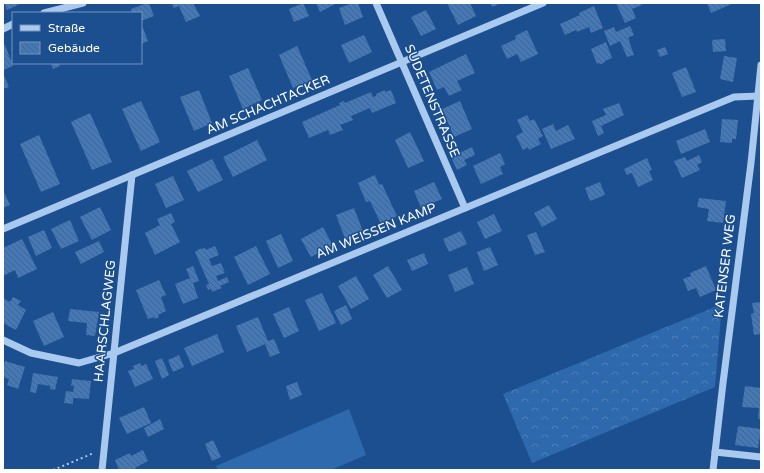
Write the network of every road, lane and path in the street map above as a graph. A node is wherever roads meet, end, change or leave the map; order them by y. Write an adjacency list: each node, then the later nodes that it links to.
1 (83, 3): 4 (street)
2 (376, 3): 7 (street, SUDETENSTRASSE)
3 (543, 3): 7 (street, AM SCHACHTACKER)
4 (48, 12)
5 (12, 24): 6 (street)
6 (3, 29)
7 (402, 62): 10 (street, AM SCHACHTACKER); 11 (street, SUDETENSTRASSE)
8 (761, 65): 9 (street, KATENSER WEG)
9 (759, 100): 11 (street, AM WEISSEN KAMP); 16 (street, KATENSER WEG)
10 (132, 175): 12 (street, AM SCHACHTACKER); 14 (street, HAARSCHLAGWEG)
11 (465, 208): 14 (street, AM WEISSEN KAMP)
12 (3, 229)
13 (3, 340): 14 (street, AM WEISSEN KAMP)
14 (114, 353): 15 (street, HAARSCHLAGWEG)
15 (104, 448): 18 (path); 19 (street, HAARSCHLAGWEG)
16 (715, 452): 17 (street); 20 (street, KATENSER WEG)
17 (761, 457)
18 (53, 470)
19 (102, 470)
20 (713, 470)

